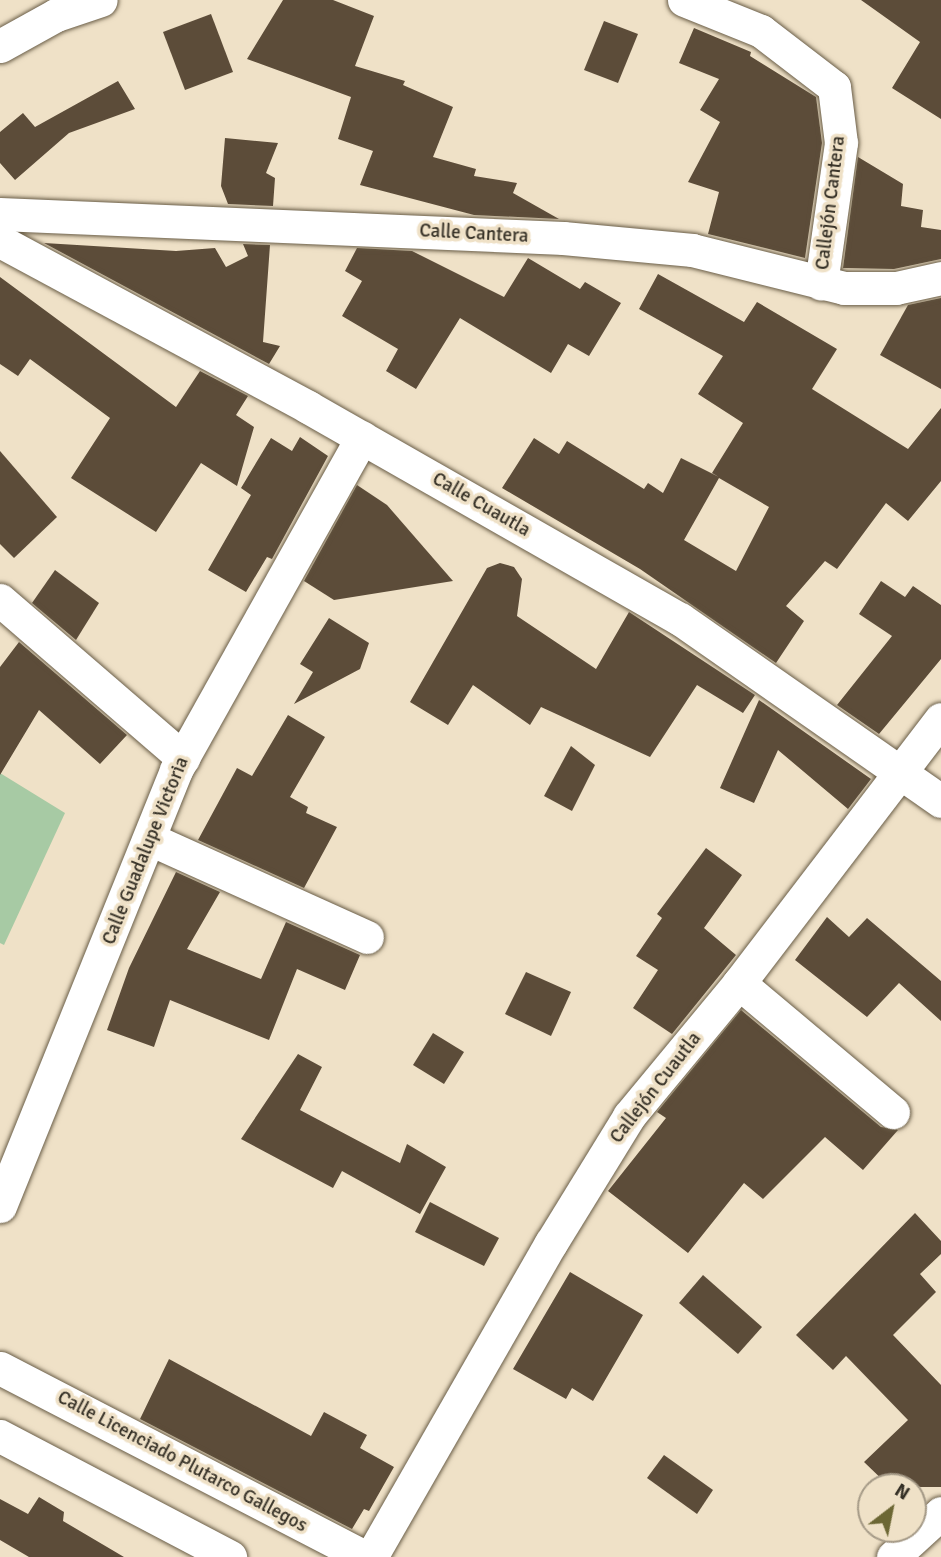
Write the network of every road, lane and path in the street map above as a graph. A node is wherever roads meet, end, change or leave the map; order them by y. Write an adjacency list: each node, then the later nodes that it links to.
1 (101, 0): 3 (street)
2 (684, 0): 7 (street, Callejón Cantera)
3 (0, 46)
4 (0, 214): 7 (street, Calle Cantera)
5 (0, 241): 8 (street, Calle Cuautla)
6 (941, 278): 7 (street, Calle Cantera)
7 (821, 284)
8 (362, 437): 11 (street, Calle Guadalupe Victoria); 12 (street, Calle Cuautla)
9 (0, 600): 11 (street)
10 (941, 719): 12 (street, Callejón Cuautla)
11 (183, 758): 14 (street, Calle Guadalupe Victoria)
12 (901, 771): 13 (street, Calle Cuautla); 16 (street, Callejón Cuautla)
13 (941, 801)
14 (150, 839): 15 (street); 18 (street, Calle Guadalupe Victoria)
15 (366, 937)
16 (739, 983): 17 (street); 24 (street, Callejón Cuautla)
17 (893, 1112)
18 (0, 1206)
19 (0, 1368): 23 (street, Calle Licenciado Plutarco Gallegos)
20 (0, 1436): 22 (street)
21 (941, 1513): 25 (street)
22 (230, 1557)
23 (364, 1557)
24 (371, 1557)
25 (893, 1557)

